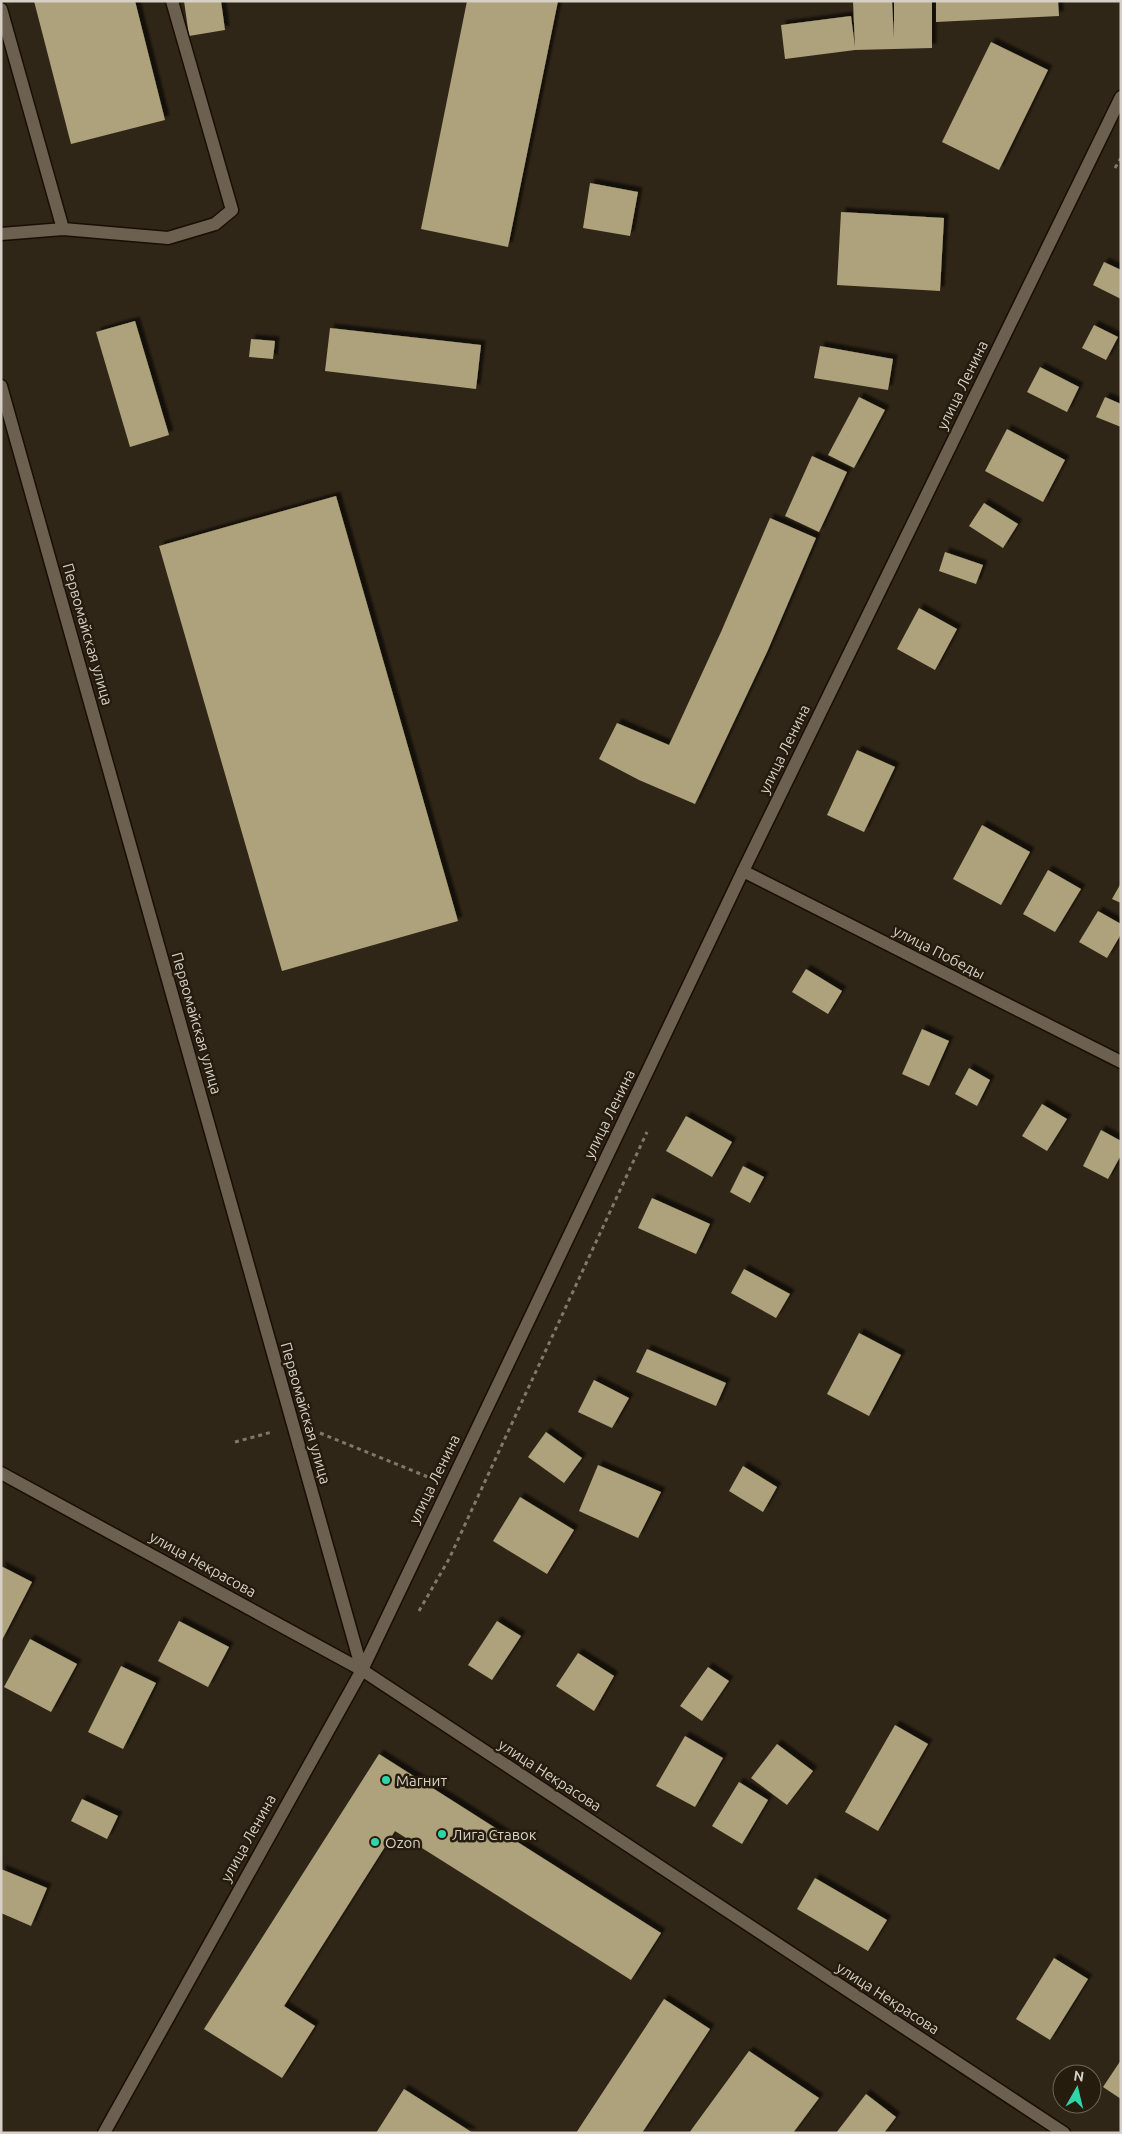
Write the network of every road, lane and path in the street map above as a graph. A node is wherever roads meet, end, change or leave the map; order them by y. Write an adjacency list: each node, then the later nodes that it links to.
1 (172, 1): 6 (street)
2 (1, 9): 6 (street)
3 (1121, 97): 9 (street, улица Ленина)
4 (1121, 158): 5 (path)
5 (1111, 175)
6 (64, 229): 7 (street)
7 (1, 234)
8 (1, 386): 12 (street, Первомайская улица)
9 (742, 871): 10 (street, улица Победы); 15 (street, улица Ленина)
10 (1121, 1062)
11 (649, 1128): 16 (path)
12 (293, 1426): 13 (path); 15 (path); 18 (street, Первомайская улица)
13 (235, 1442)
14 (1, 1473): 18 (street, улица Некрасова)
15 (449, 1486): 16 (path); 18 (street, улица Ленина)
16 (477, 1498): 17 (path)
17 (416, 1616)
18 (362, 1670): 19 (street, улица Ленина); 20 (street, улица Некрасова)
19 (104, 2133)
20 (1064, 2133)

